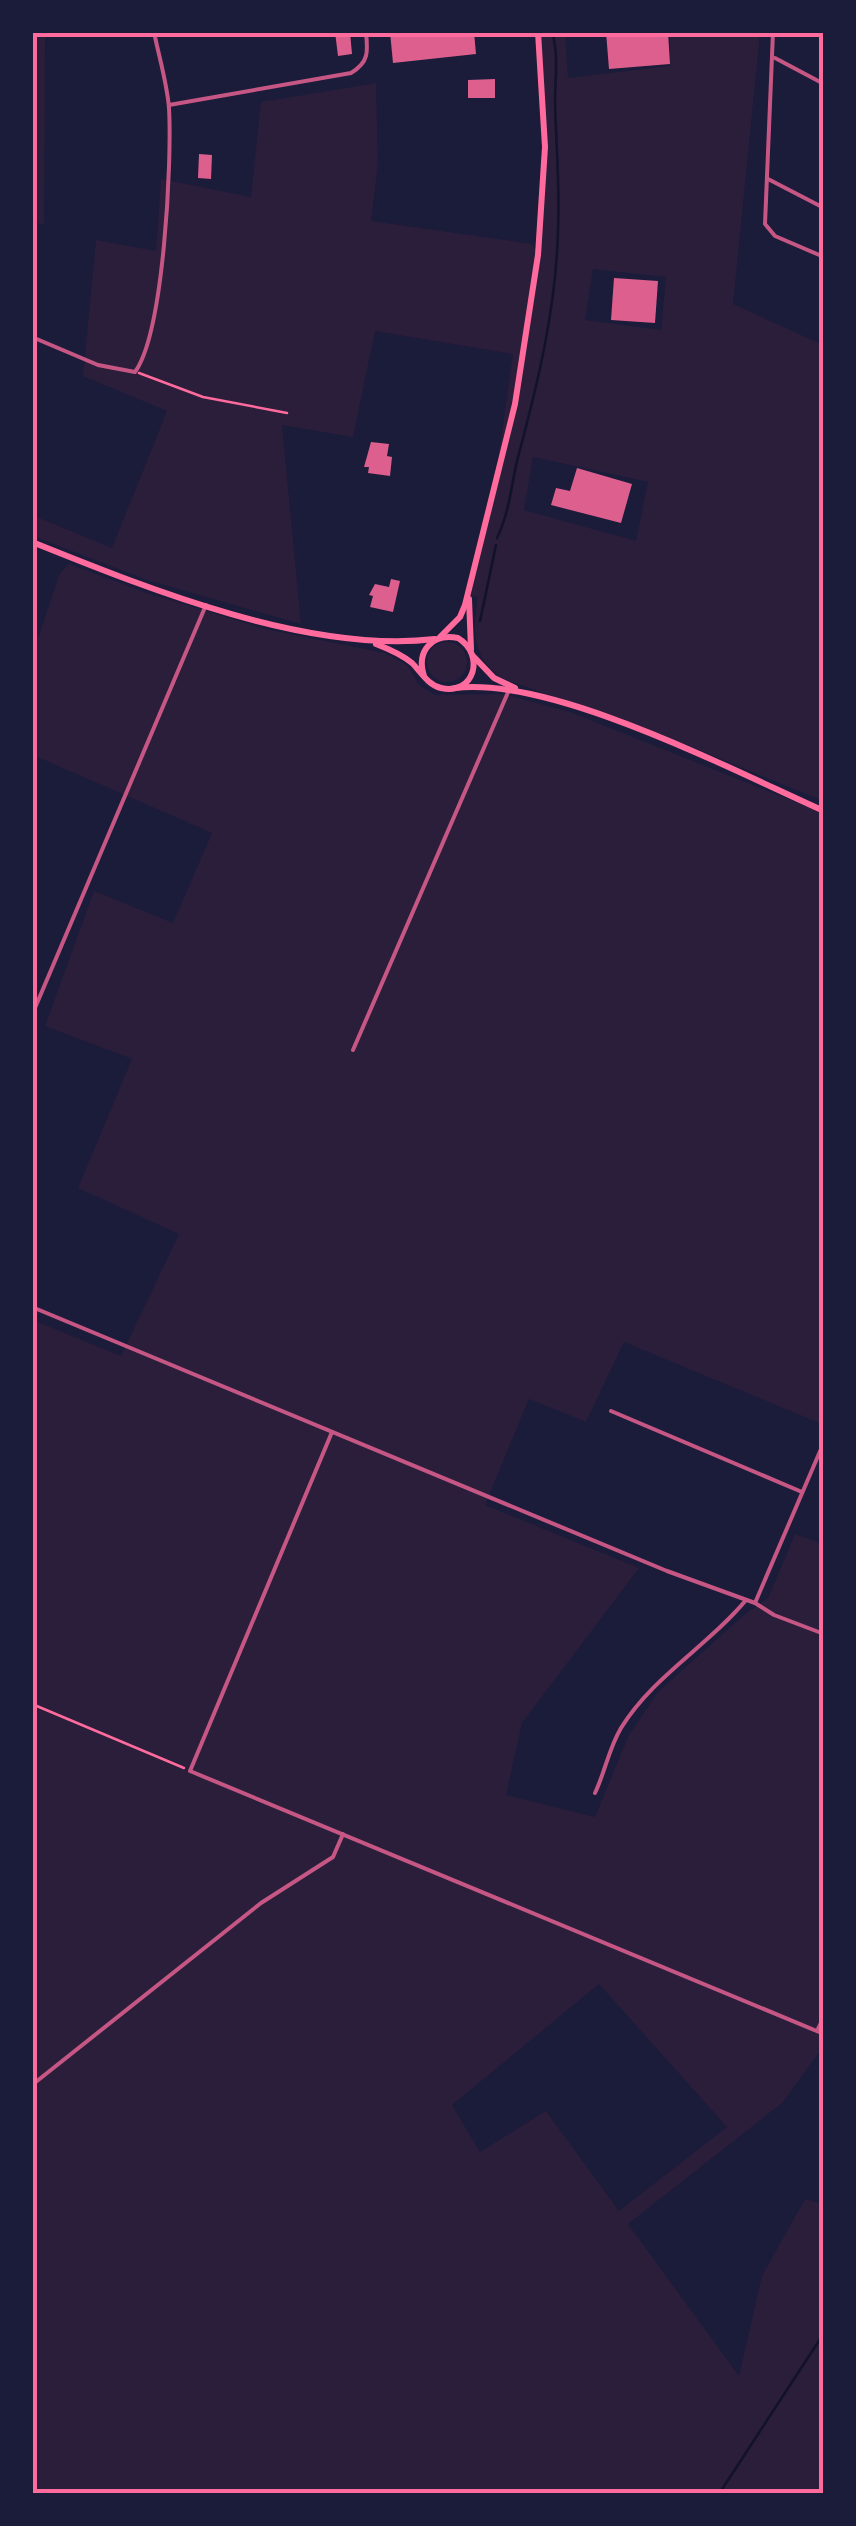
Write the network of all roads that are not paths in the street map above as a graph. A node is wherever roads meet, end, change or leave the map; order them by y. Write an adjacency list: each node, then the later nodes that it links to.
1 (154, 32): 7 (street)
2 (366, 32): 7 (street)
3 (538, 32): 13 (main road)
4 (773, 32): 5 (street)
5 (774, 58): 6 (street); 8 (street)
6 (824, 84)
7 (169, 105): 11 (street)
8 (768, 179): 9 (street); 10 (street)
9 (824, 208)
10 (824, 257)
11 (32, 337)
12 (32, 542): 14 (main road)
13 (470, 588): 15 (main road); 17 (main road)
14 (206, 605): 16 (main road); 23 (street)
15 (438, 638): 16 (main road); 17 (main road); 18 (main road)
16 (366, 642): 18 (main road)
17 (472, 652): 19 (main road); 21 (main road)
18 (424, 676): 19 (main road)
19 (455, 688): 20 (main road)
20 (508, 690): 21 (main road); 24 (street)
21 (527, 693): 22 (main road)
22 (824, 811)
23 (32, 1015)
24 (353, 1050)
25 (32, 1306): 27 (street)
26 (611, 1411): 29 (street)
27 (332, 1432): 30 (street); 34 (street)
28 (824, 1442): 29 (street)
29 (802, 1492): 31 (street)
30 (746, 1600): 31 (street); 33 (street)
31 (755, 1603): 32 (street)
32 (824, 1634)
33 (595, 1793)
34 (343, 1834): 36 (street); 38 (street)
35 (824, 2018): 36 (street)
36 (818, 2030): 37 (street)
37 (824, 2034)
38 (32, 2085)

